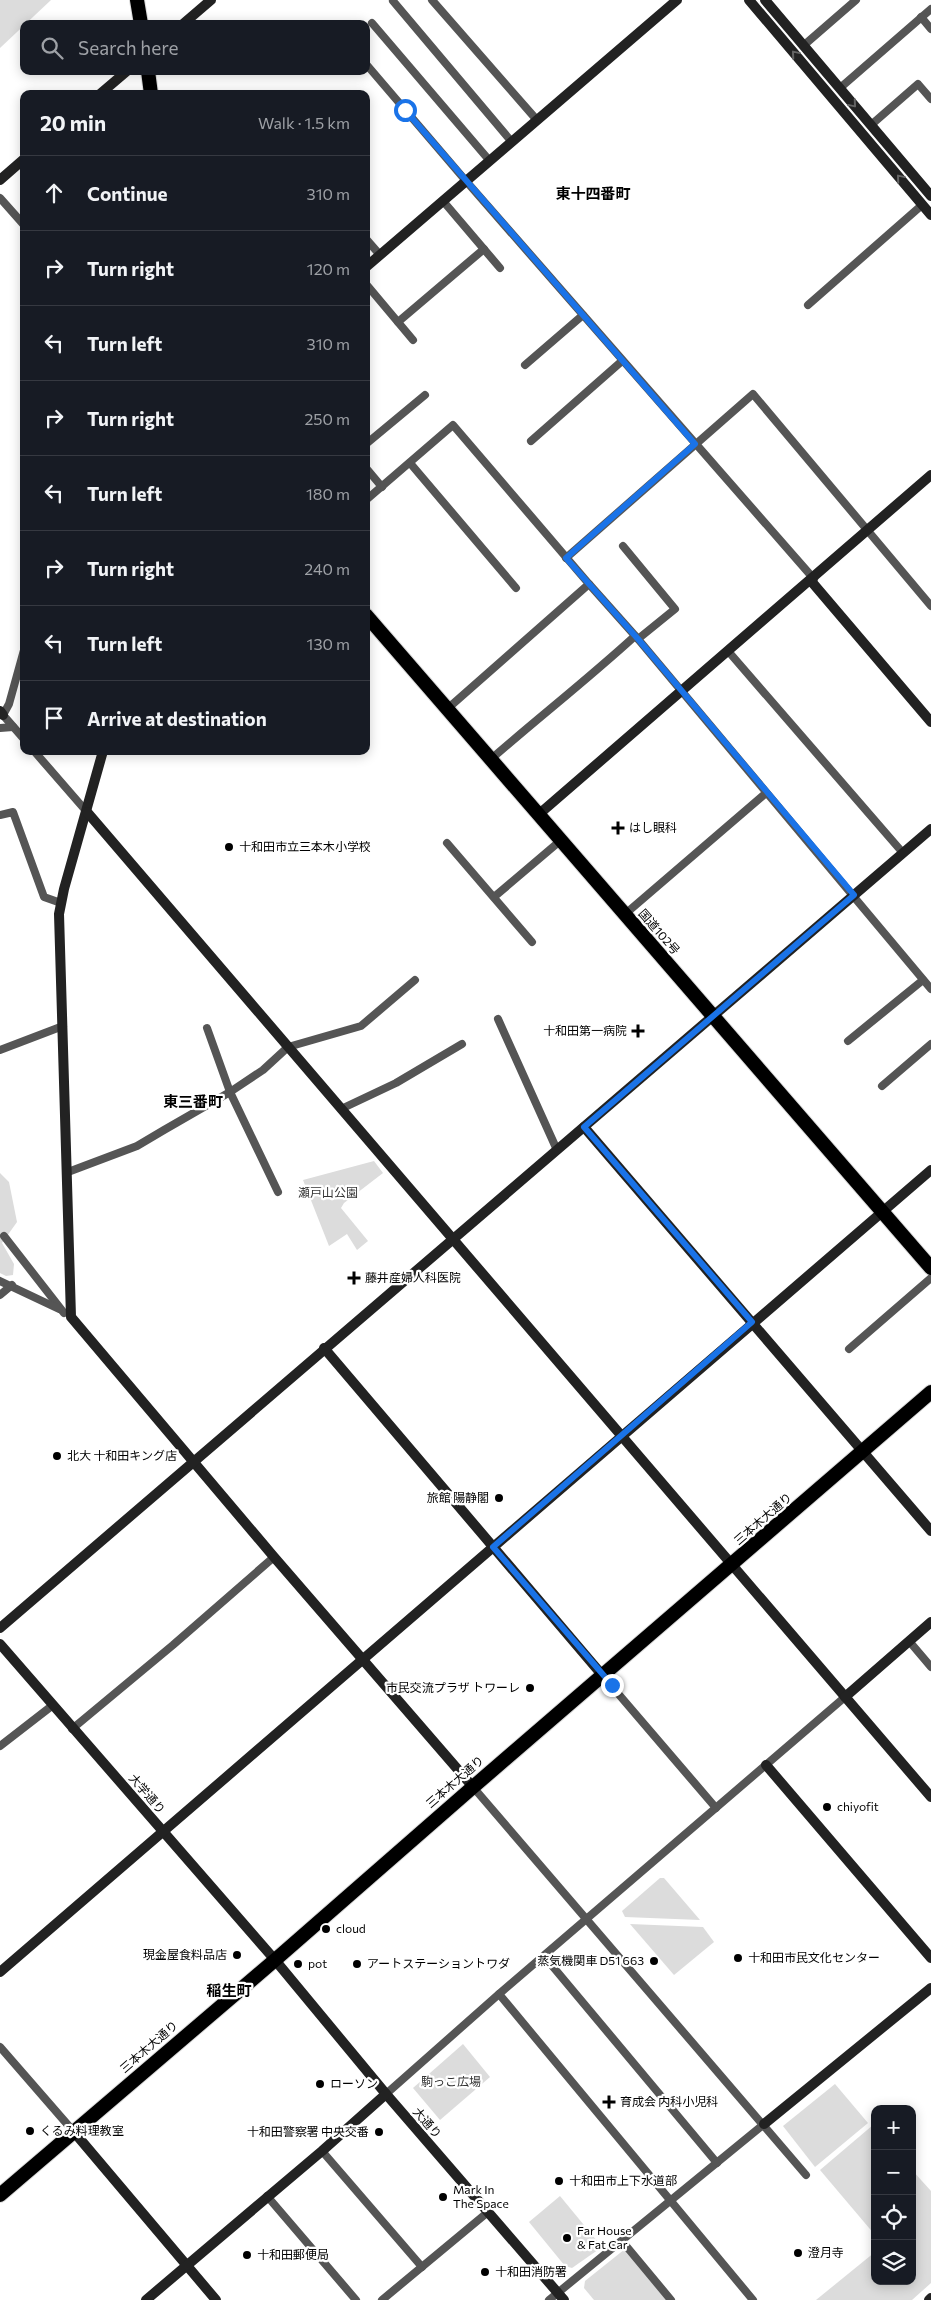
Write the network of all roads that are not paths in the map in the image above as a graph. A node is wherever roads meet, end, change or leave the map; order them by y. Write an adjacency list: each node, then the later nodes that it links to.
1 (137, 0): 11 (highway)
2 (211, 0): 12 (street)
3 (432, 0): 23 (street)
4 (677, 0): 23 (street)
5 (749, 0): 33 (street, one-way to 5)
6 (765, 0): 15 (street)
7 (856, 0): 15 (street)
8 (393, 1): 25 (street)
9 (931, 9): 10 (street)
10 (921, 17): 14 (street); 19 (street)
11 (140, 20)
12 (188, 20)
13 (372, 23): 26 (street)
14 (931, 29)
15 (804, 46): 19 (street)
16 (370, 69): 29 (street)
17 (122, 75): 20 (street)
18 (149, 75): 21 (highway)
19 (840, 88): 24 (street, one-way to 24)
20 (105, 90)
21 (151, 90)
22 (931, 99): 24 (street)
23 (536, 120): 25 (street)
24 (871, 125): 30 (street)
25 (510, 141): 26 (street)
26 (489, 160): 29 (street)
27 (20, 162): 28 (street)
28 (0, 180)
29 (466, 181): 32 (street); 43 (street)
30 (930, 192)
31 (0, 198): 35 (street)
32 (443, 201): 37 (street); 38 (street)
33 (922, 205): 34 (street); 42 (street)
34 (931, 216)
35 (20, 220)
36 (370, 244): 38 (street)
37 (484, 249): 40 (street); 44 (street)
38 (380, 255): 39 (street)
39 (370, 264)
40 (500, 268)
41 (370, 289): 44 (street)
42 (808, 305)
43 (583, 315): 46 (street); 47 (street)
44 (398, 322): 45 (street)
45 (413, 340)
46 (622, 361): 50 (street); 51 (street)
47 (525, 365)
48 (425, 395): 49 (street)
49 (370, 441)
50 (531, 441)
51 (695, 444): 57 (street); 59 (street); 60 (street)
52 (410, 463): 55 (street); 59 (street); 62 (street)
53 (370, 473): 55 (street)
54 (931, 476): 57 (street)
55 (382, 487): 56 (street)
56 (370, 497)
57 (867, 529): 60 (street); 63 (street)
58 (623, 546): 65 (street)
59 (566, 558): 61 (street)
60 (812, 580): 66 (street); 71 (street)
61 (589, 584): 65 (street); 69 (street)
62 (516, 588)
63 (931, 606)
64 (370, 620): 69 (highway, 国道102号)
65 (637, 638): 68 (street); 77 (street)
66 (728, 651): 68 (street); 85 (street)
67 (20, 664): 70 (street)
68 (681, 692): 78 (street); 81 (street)
69 (446, 710): 77 (highway, 国道102号)
70 (2, 713): 72 (street)
71 (931, 722)
72 (13, 727): 73 (street); 74 (street)
73 (0, 728)
74 (20, 735)
75 (37, 755): 79 (street)
76 (102, 755): 79 (street)
77 (490, 760): 81 (highway, 国道102号)
78 (766, 793): 86 (street); 89 (street)
79 (87, 812): 88 (street); 101 (street)
80 (0, 815): 88 (street)
81 (538, 815): 83 (highway, 国道102号)
82 (931, 828): 85 (street)
83 (560, 841): 87 (street); 89 (highway, 国道102号)
84 (447, 843): 87 (street)
85 (903, 853): 86 (street)
86 (854, 895): 92 (street); 94 (street)
87 (494, 897): 90 (street)
88 (61, 903): 96 (street)
89 (624, 915): 94 (highway, 国道102号)
90 (532, 942)
91 (415, 980): 101 (street)
92 (923, 980): 93 (street); 98 (street)
93 (931, 989)
94 (712, 1016): 106 (street); 111 (highway, 国道102号)
95 (498, 1020): 107 (street)
96 (63, 1026): 102 (street); 109 (street)
97 (207, 1028): 104 (street)
98 (848, 1041)
99 (462, 1044): 105 (street)
100 (931, 1044): 103 (street)
101 (288, 1047): 104 (street); 105 (street)
102 (0, 1050)
103 (882, 1086)
104 (230, 1092): 109 (street); 110 (street)
105 (341, 1109): 113 (street)
106 (584, 1127): 107 (street); 120 (street)
107 (557, 1150): 113 (street)
108 (931, 1170): 111 (street)
109 (68, 1172): 119 (street)
110 (278, 1192)
111 (882, 1212): 114 (highway, 国道102号); 120 (street)
112 (4, 1236): 119 (street)
113 (452, 1239): 121 (street); 124 (street)
114 (931, 1268)
115 (931, 1278): 122 (street)
116 (0, 1281): 117 (street)
117 (12, 1285): 118 (street); 119 (street)
118 (0, 1295)
119 (68, 1315): 126 (street)
120 (752, 1322): 124 (street); 125 (street)
121 (324, 1348): 126 (street); 128 (street)
122 (849, 1349)
123 (931, 1392): 125 (highway, 三本木大通り)
124 (622, 1435): 128 (street); 130 (street)
125 (863, 1452): 127 (street); 130 (highway, 三本木大通り)
126 (193, 1461): 129 (street); 132 (street)
127 (931, 1531)
128 (493, 1547): 135 (street); 137 (street)
129 (274, 1557): 135 (street); 140 (street)
130 (732, 1565): 137 (highway, 三本木大通り); 138 (street)
131 (931, 1622): 133 (street)
132 (0, 1628)
133 (909, 1641): 136 (street); 138 (street)
134 (0, 1644): 139 (street, 大学通り)
135 (363, 1659): 143 (street); 146 (street)
136 (931, 1667)
137 (603, 1676): 143 (highway, 三本木大通り); 145 (street)
138 (845, 1697): 142 (street); 144 (street)
139 (53, 1705): 140 (street, 大学通り); 141 (street)
140 (72, 1729): 146 (street, 大学通り)
141 (0, 1746)
142 (766, 1765): 145 (street); 149 (street)
143 (473, 1787): 147 (street); 150 (highway, 三本木大通り)
144 (931, 1797)
145 (716, 1808): 147 (street)
146 (162, 1831): 150 (street, 大学通り); 151 (street)
147 (586, 1919): 148 (street); 156 (street)
148 (544, 1956): 153 (street); 159 (street)
149 (931, 1958)
150 (275, 1960): 155 (street, 大通り); 157 (highway, 三本木大通り)
151 (0, 1972)
152 (931, 1988): 156 (street)
153 (499, 1994): 155 (street); 163 (street)
154 (0, 2047): 157 (street)
155 (386, 2094): 158 (street); 164 (street, 大通り)
156 (764, 2124): 159 (street); 160 (street)
157 (74, 2132): 161 (highway, 三本木大通り); 166 (street)
158 (322, 2151): 162 (street); 167 (street)
159 (716, 2163): 163 (street)
160 (806, 2175)
161 (0, 2195)
162 (267, 2196): 166 (street); 171 (street)
163 (671, 2200): 165 (street); 175 (street)
164 (488, 2212): 167 (street); 168 (street, 大通り)
165 (622, 2241): 168 (street); 174 (street)
166 (187, 2265): 169 (street); 170 (street)
167 (422, 2267): 172 (street)
168 (560, 2296): 173 (street)
169 (150, 2299)
170 (216, 2300)
171 (356, 2300)
172 (382, 2300)
173 (549, 2300)
174 (671, 2300)
175 (753, 2300)

